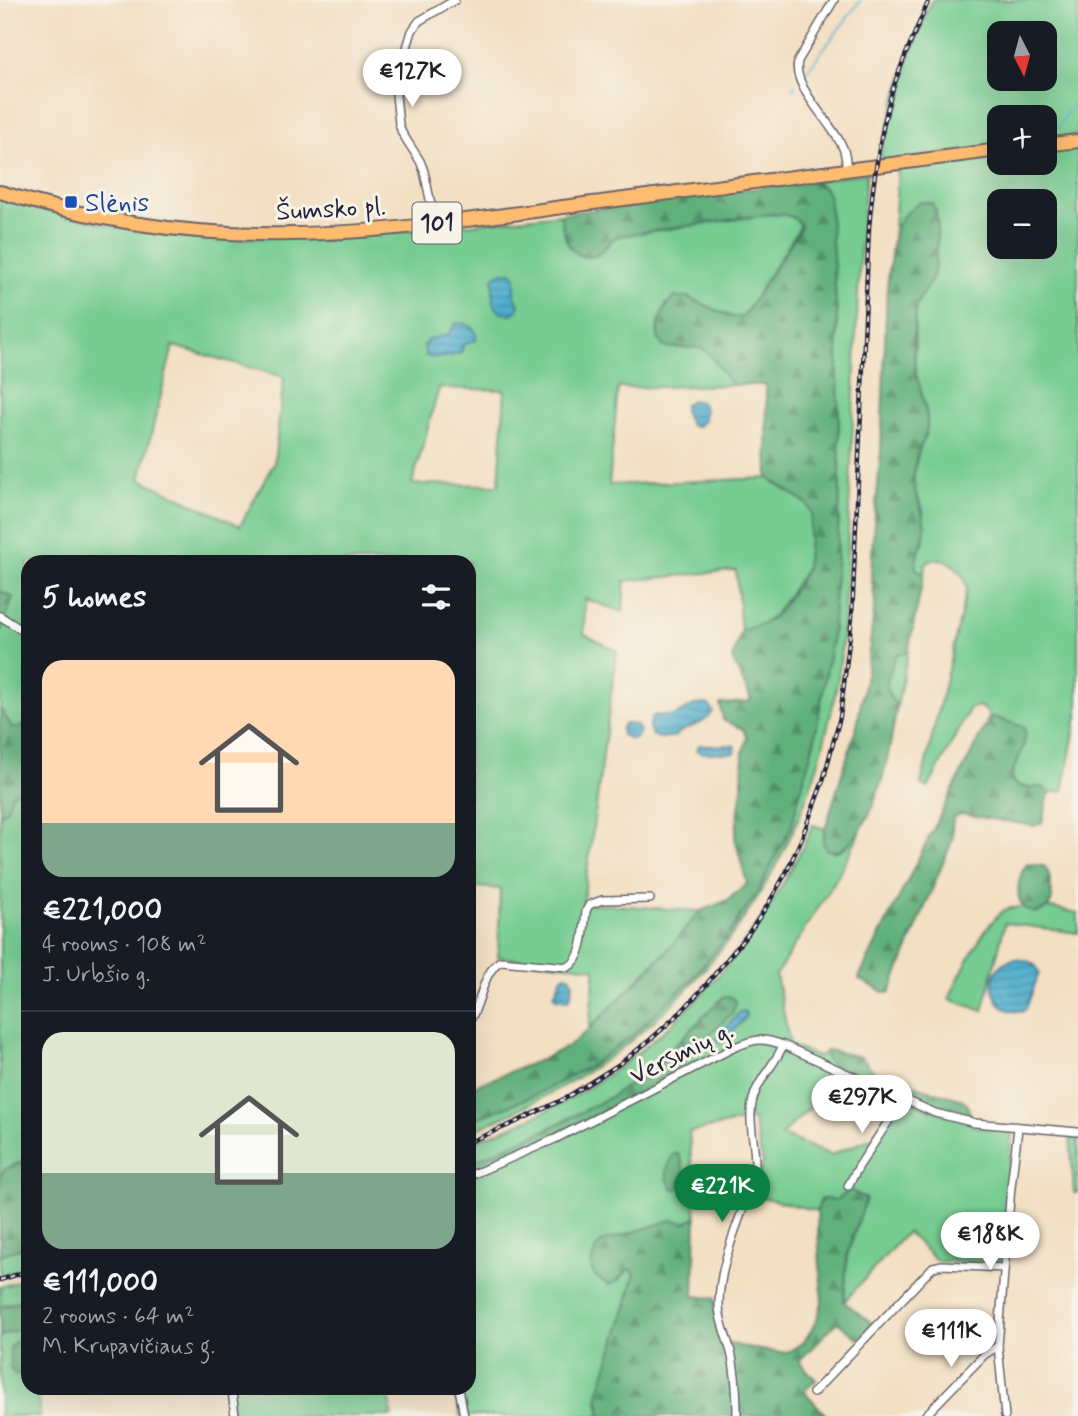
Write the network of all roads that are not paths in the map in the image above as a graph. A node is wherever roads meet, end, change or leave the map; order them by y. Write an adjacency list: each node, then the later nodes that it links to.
1 (455, 0): 9 (street)
2 (823, 0): 3 (street)
3 (833, 2): 7 (street)
4 (1078, 141): 5 (main road)
5 (1057, 144)
6 (987, 152): 7 (main road, Šumsko pl. / 101)
7 (847, 170): 9 (main road, Šumsko pl. / 101)
8 (0, 192): 9 (main road, Šumsko pl. / 101)
9 (435, 223)
10 (0, 616): 11 (street)
11 (21, 630)
12 (650, 899): 13 (street)
13 (476, 1008)
14 (783, 1045): 15 (street, Versmių g.); 18 (street, Versmių g.); 27 (street)
15 (902, 1099): 16 (street, Versmių g.); 19 (street)
16 (1018, 1128): 17 (street, Versmių g.); 20 (street)
17 (1078, 1132)
18 (476, 1173)
19 (848, 1186)
20 (1004, 1268): 21 (street); 22 (street)
21 (998, 1346): 28 (street); 29 (street)
22 (813, 1393)
23 (232, 1395): 25 (street)
24 (460, 1395): 26 (street)
25 (235, 1416)
26 (464, 1416)
27 (737, 1416)
28 (925, 1416)
29 (1005, 1416)

